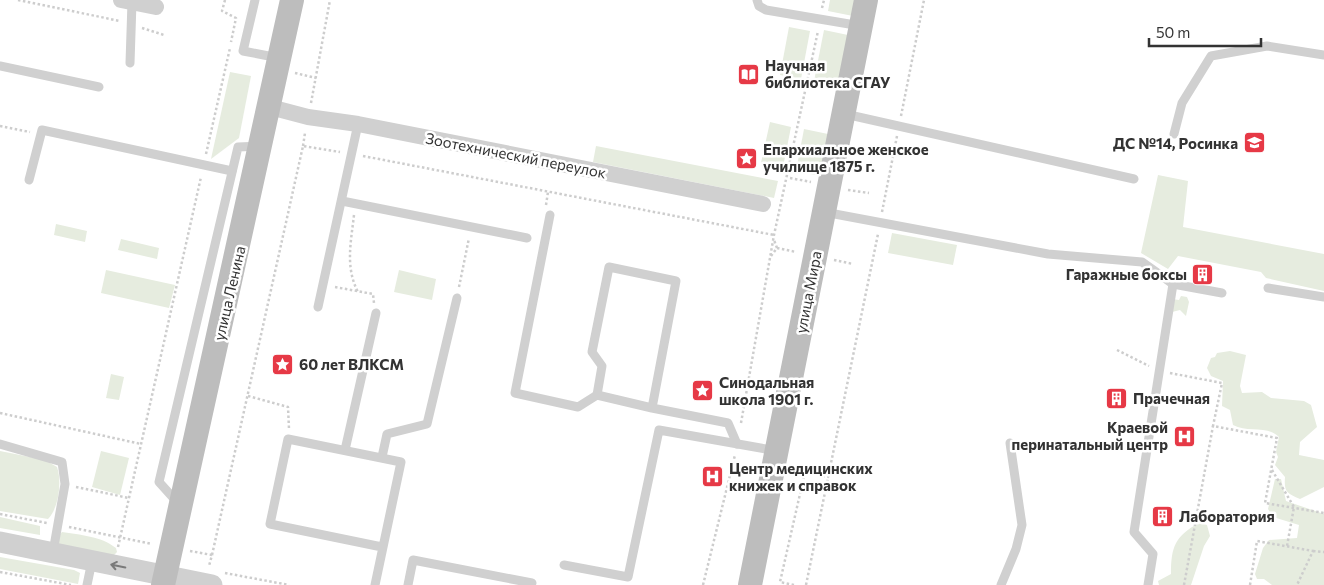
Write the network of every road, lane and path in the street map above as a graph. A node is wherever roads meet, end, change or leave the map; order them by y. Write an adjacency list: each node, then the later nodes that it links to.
1 (18, 0): 13 (path)
2 (225, 0): 32 (path)
3 (255, 0): 17 (lane)
4 (292, 0): 17 (main road, улица Ленина)
5 (330, 0): 23 (path)
6 (757, 0): 12 (lane)
7 (824, 0): 12 (path)
8 (866, 0): 14 (main road, улица Мира)
9 (924, 0): 26 (path)
10 (127, 1): 11 (street); 13 (lane)
11 (156, 7)
12 (820, 19): 14 (lane); 33 (path)
13 (132, 24): 15 (path); 18 (lane)
14 (861, 26): 22 (main road, улица Мира)
15 (164, 35)
16 (1324, 55): 28 (lane)
17 (280, 58): 21 (main road, улица Ленина)
18 (130, 63)
19 (0, 66): 20 (lane)
20 (99, 87)
21 (270, 107): 23 (street, Зоотехнический переулок); 29 (main road, улица Ленина)
22 (842, 114): 26 (lane); 44 (main road, улица Мира)
23 (308, 116): 24 (street, Зоотехнический переулок); 30 (path)
24 (358, 124): 31 (lane); 43 (street, Зоотехнический переулок)
25 (0, 126): 27 (path)
26 (898, 127): 36 (lane); 47 (path)
27 (41, 134): 32 (lane); 37 (lane)
28 (1174, 134)
29 (262, 146): 34 (lane); 85 (main road, улица Ленина)
30 (303, 146): 31 (path); 69 (path)
31 (352, 154): 42 (lane); 48 (path)
32 (204, 164): 34 (lane); 75 (path)
33 (788, 170): 35 (path); 39 (path)
34 (232, 171): 85 (lane)
35 (790, 178): 38 (path); 39 (path)
36 (1134, 179)
37 (29, 180)
38 (811, 182)
39 (785, 185): 48 (path)
40 (847, 190): 41 (path)
41 (868, 193)
42 (342, 201): 49 (lane); 64 (lane)
43 (763, 204)
44 (824, 212): 47 (lane); 79 (main road, улица Мира)
45 (354, 214): 60 (path)
46 (550, 215): 68 (lane)
47 (880, 223): 57 (lane); 82 (path)
48 (774, 235): 50 (path)
49 (527, 238)
50 (774, 240): 52 (path); 54 (path)
51 (467, 246): 63 (path)
52 (777, 248): 53 (path); 54 (path)
53 (796, 252)
54 (770, 258): 76 (path)
55 (832, 260): 56 (path)
56 (852, 264)
57 (1173, 284): 61 (lane); 67 (lane)
58 (342, 288): 60 (path)
59 (1268, 288): 62 (lane)
60 (358, 292): 65 (path)
61 (1222, 293)
62 (1324, 297)
63 (457, 298): 80 (lane)
64 (318, 307)
65 (376, 313): 78 (lane)
66 (1117, 350): 67 (path)
67 (1159, 371): 72 (path); 116 (lane)
68 (597, 395): 70 (lane); 70 (lane)
69 (248, 396): 73 (path); 99 (path)
70 (652, 408): 76 (lane)
71 (0, 413): 75 (path)
72 (1213, 426): 81 (path); 117 (path)
73 (288, 439): 78 (lane); 93 (lane)
74 (0, 444): 83 (lane)
75 (141, 444): 84 (path)
76 (737, 444): 79 (lane); 101 (lane); 112 (path)
77 (1010, 444): 115 (lane)
78 (345, 450): 80 (lane)
79 (777, 451): 106 (main road, улица Мира)
80 (382, 457): 93 (lane)
81 (1272, 468): 86 (path); 86 (path)
82 (829, 477): 113 (path); 114 (path)
83 (65, 484): 84 (path); 89 (lane)
84 (129, 498): 90 (path)
85 (181, 506): 95 (main road, улица Ленина)
86 (1294, 507): 87 (path); 92 (path)
87 (1324, 513)
88 (0, 514): 89 (path)
89 (57, 524): 90 (path); 97 (lane)
90 (120, 538): 94 (path); 95 (path)
91 (0, 542): 97 (street)
92 (1286, 546): 96 (path); 118 (path)
93 (382, 547): 110 (lane)
94 (118, 548)
95 (172, 548): 99 (path); 103 (main road, улица Ленина)
96 (1312, 551): 98 (path); 119 (path)
97 (53, 552): 100 (street)
98 (1324, 552)
99 (212, 554): 104 (path)
100 (92, 560): 103 (street, one-way to 100); 108 (lane)
101 (564, 565)
102 (0, 572): 107 (path)
103 (164, 580): 104 (street)
104 (209, 580): 109 (path)
105 (532, 583): 111 (lane)
106 (754, 584)
107 (71, 585)
108 (87, 585)
109 (289, 585)
110 (375, 585)
111 (408, 585)
112 (703, 585)
113 (794, 585)
114 (806, 585)
115 (1001, 585)
116 (1148, 585)
117 (1184, 585)
118 (1250, 585)
119 (1297, 585)

